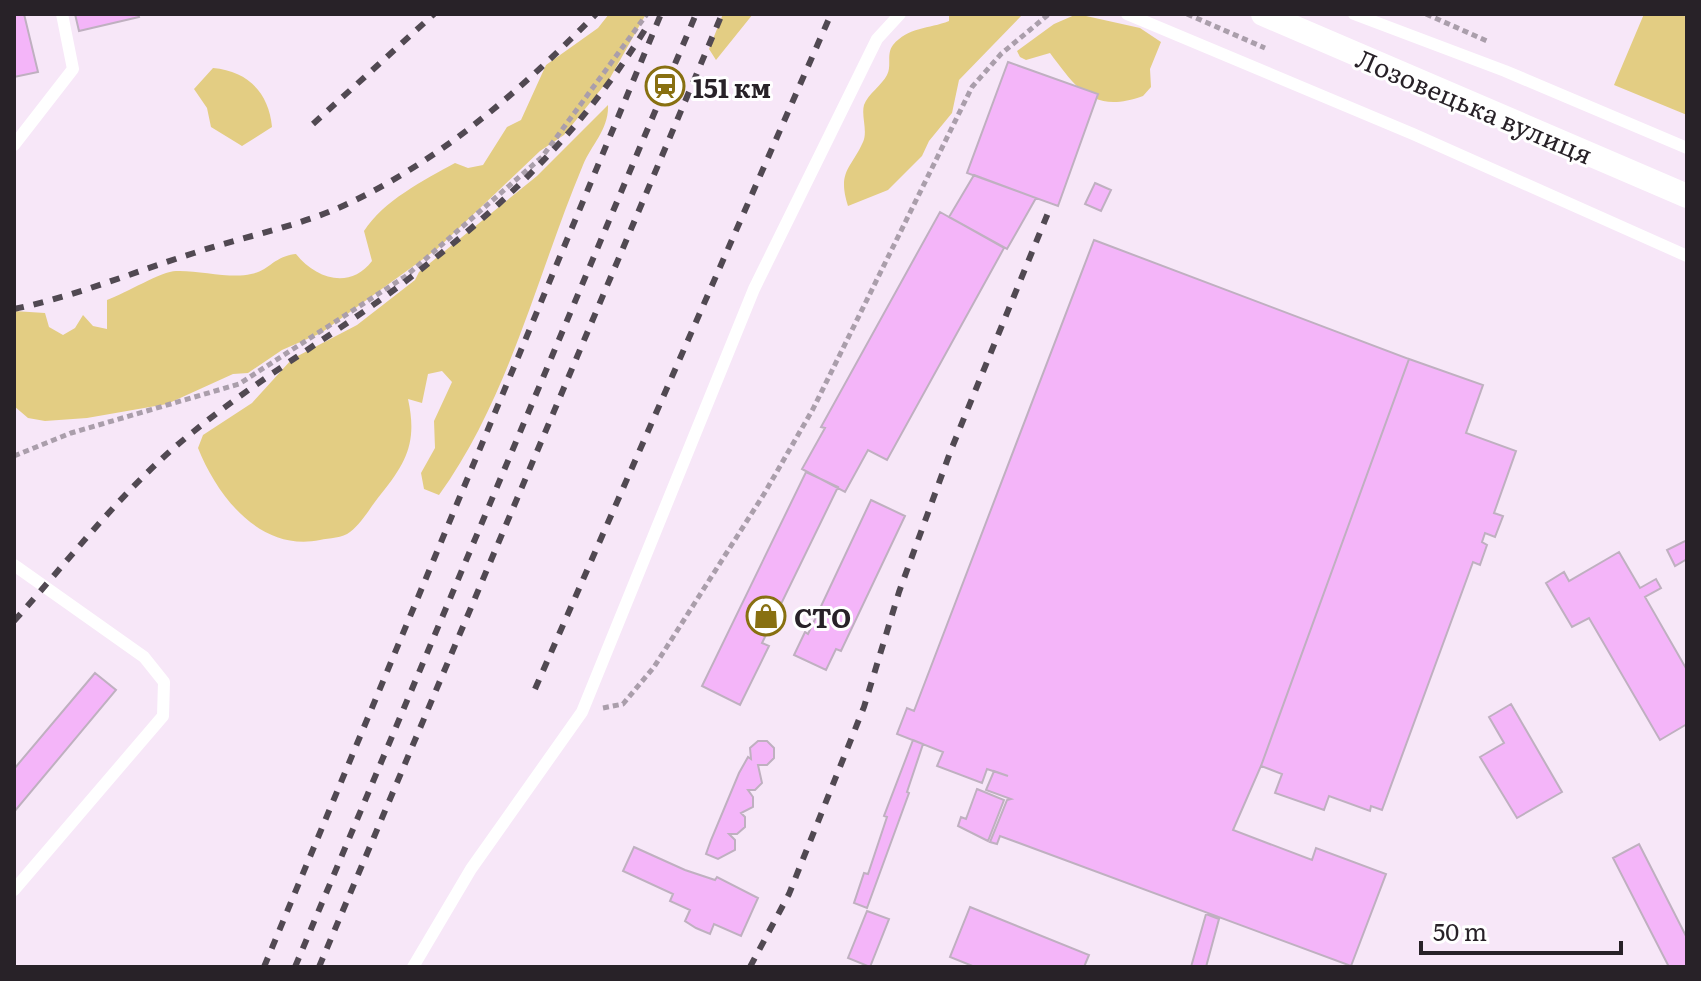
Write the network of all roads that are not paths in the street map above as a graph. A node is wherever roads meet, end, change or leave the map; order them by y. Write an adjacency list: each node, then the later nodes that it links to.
1 (62, 14): 6 (lane)
2 (900, 14): 12 (lane)
3 (1127, 14): 9 (lane)
4 (1263, 14): 8 (street, Лозовецька вулиця)
5 (1354, 14): 7 (lane)
6 (14, 145)
7 (1687, 148)
8 (1687, 196)
9 (1687, 256)
10 (16, 572): 11 (lane)
11 (14, 890)
12 (413, 967)

